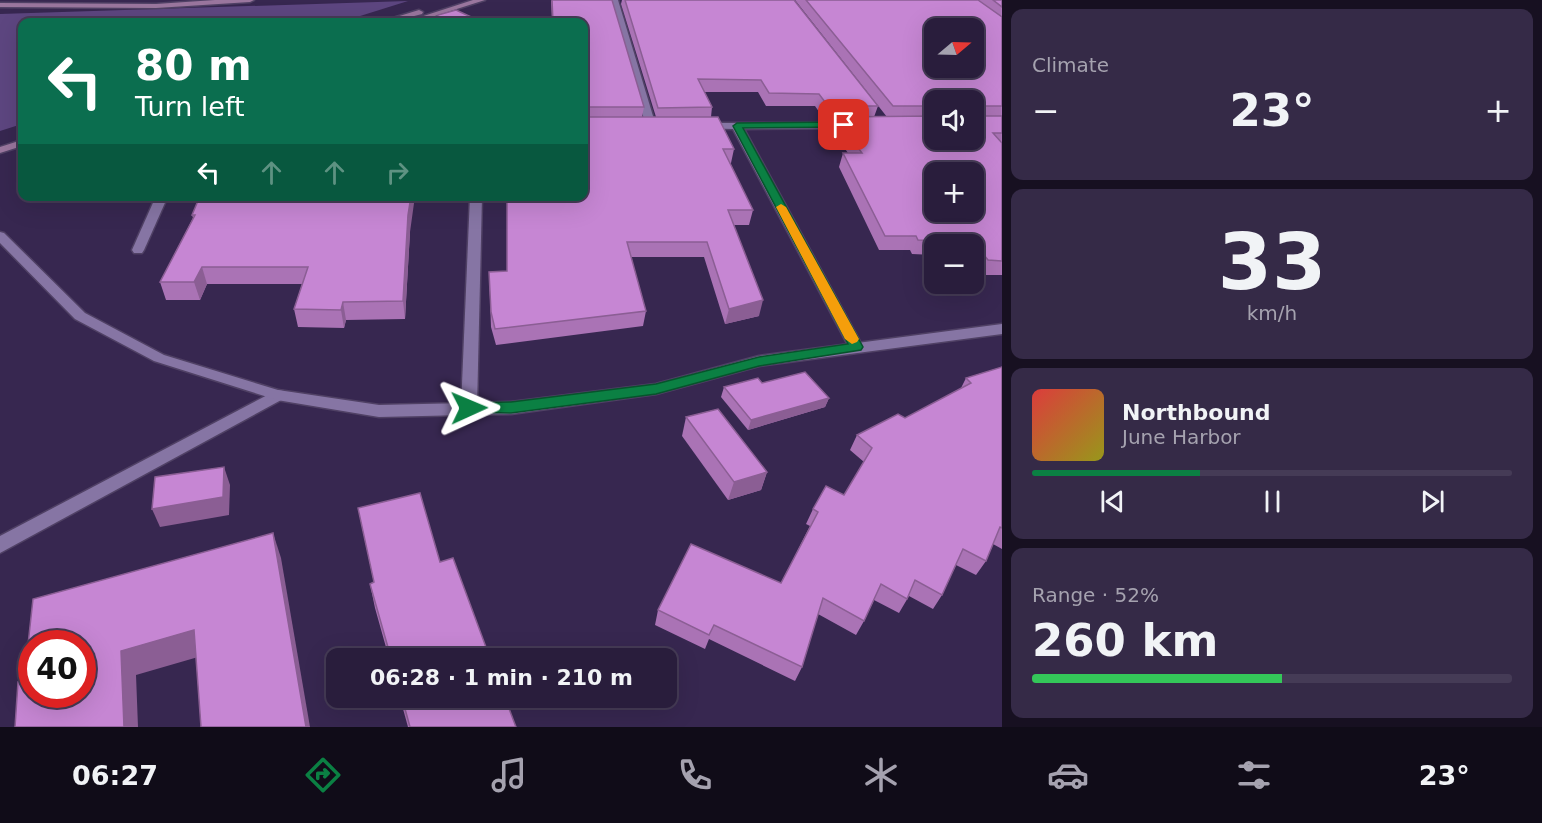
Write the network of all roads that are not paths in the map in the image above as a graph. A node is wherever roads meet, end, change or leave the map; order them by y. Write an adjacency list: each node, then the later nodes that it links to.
1 (250, 0): 5 (main road)
2 (456, 0): 6 (main road)
3 (481, 0): 7 (main road)
4 (614, 0): 9 (street)
5 (0, 6)
6 (397, 18)
7 (422, 18)
8 (863, 125): 11 (street)
9 (650, 126)
10 (694, 126): 11 (street)
11 (737, 126): 19 (street)
12 (18, 144): 13 (main road)
13 (0, 150)
14 (160, 201): 17 (street)
15 (476, 201): 21 (street)
16 (0, 236): 20 (street)
17 (138, 250)
18 (1002, 329): 19 (street)
19 (856, 347): 21 (street)
20 (277, 395): 21 (street); 22 (street)
21 (469, 408)
22 (0, 545)

